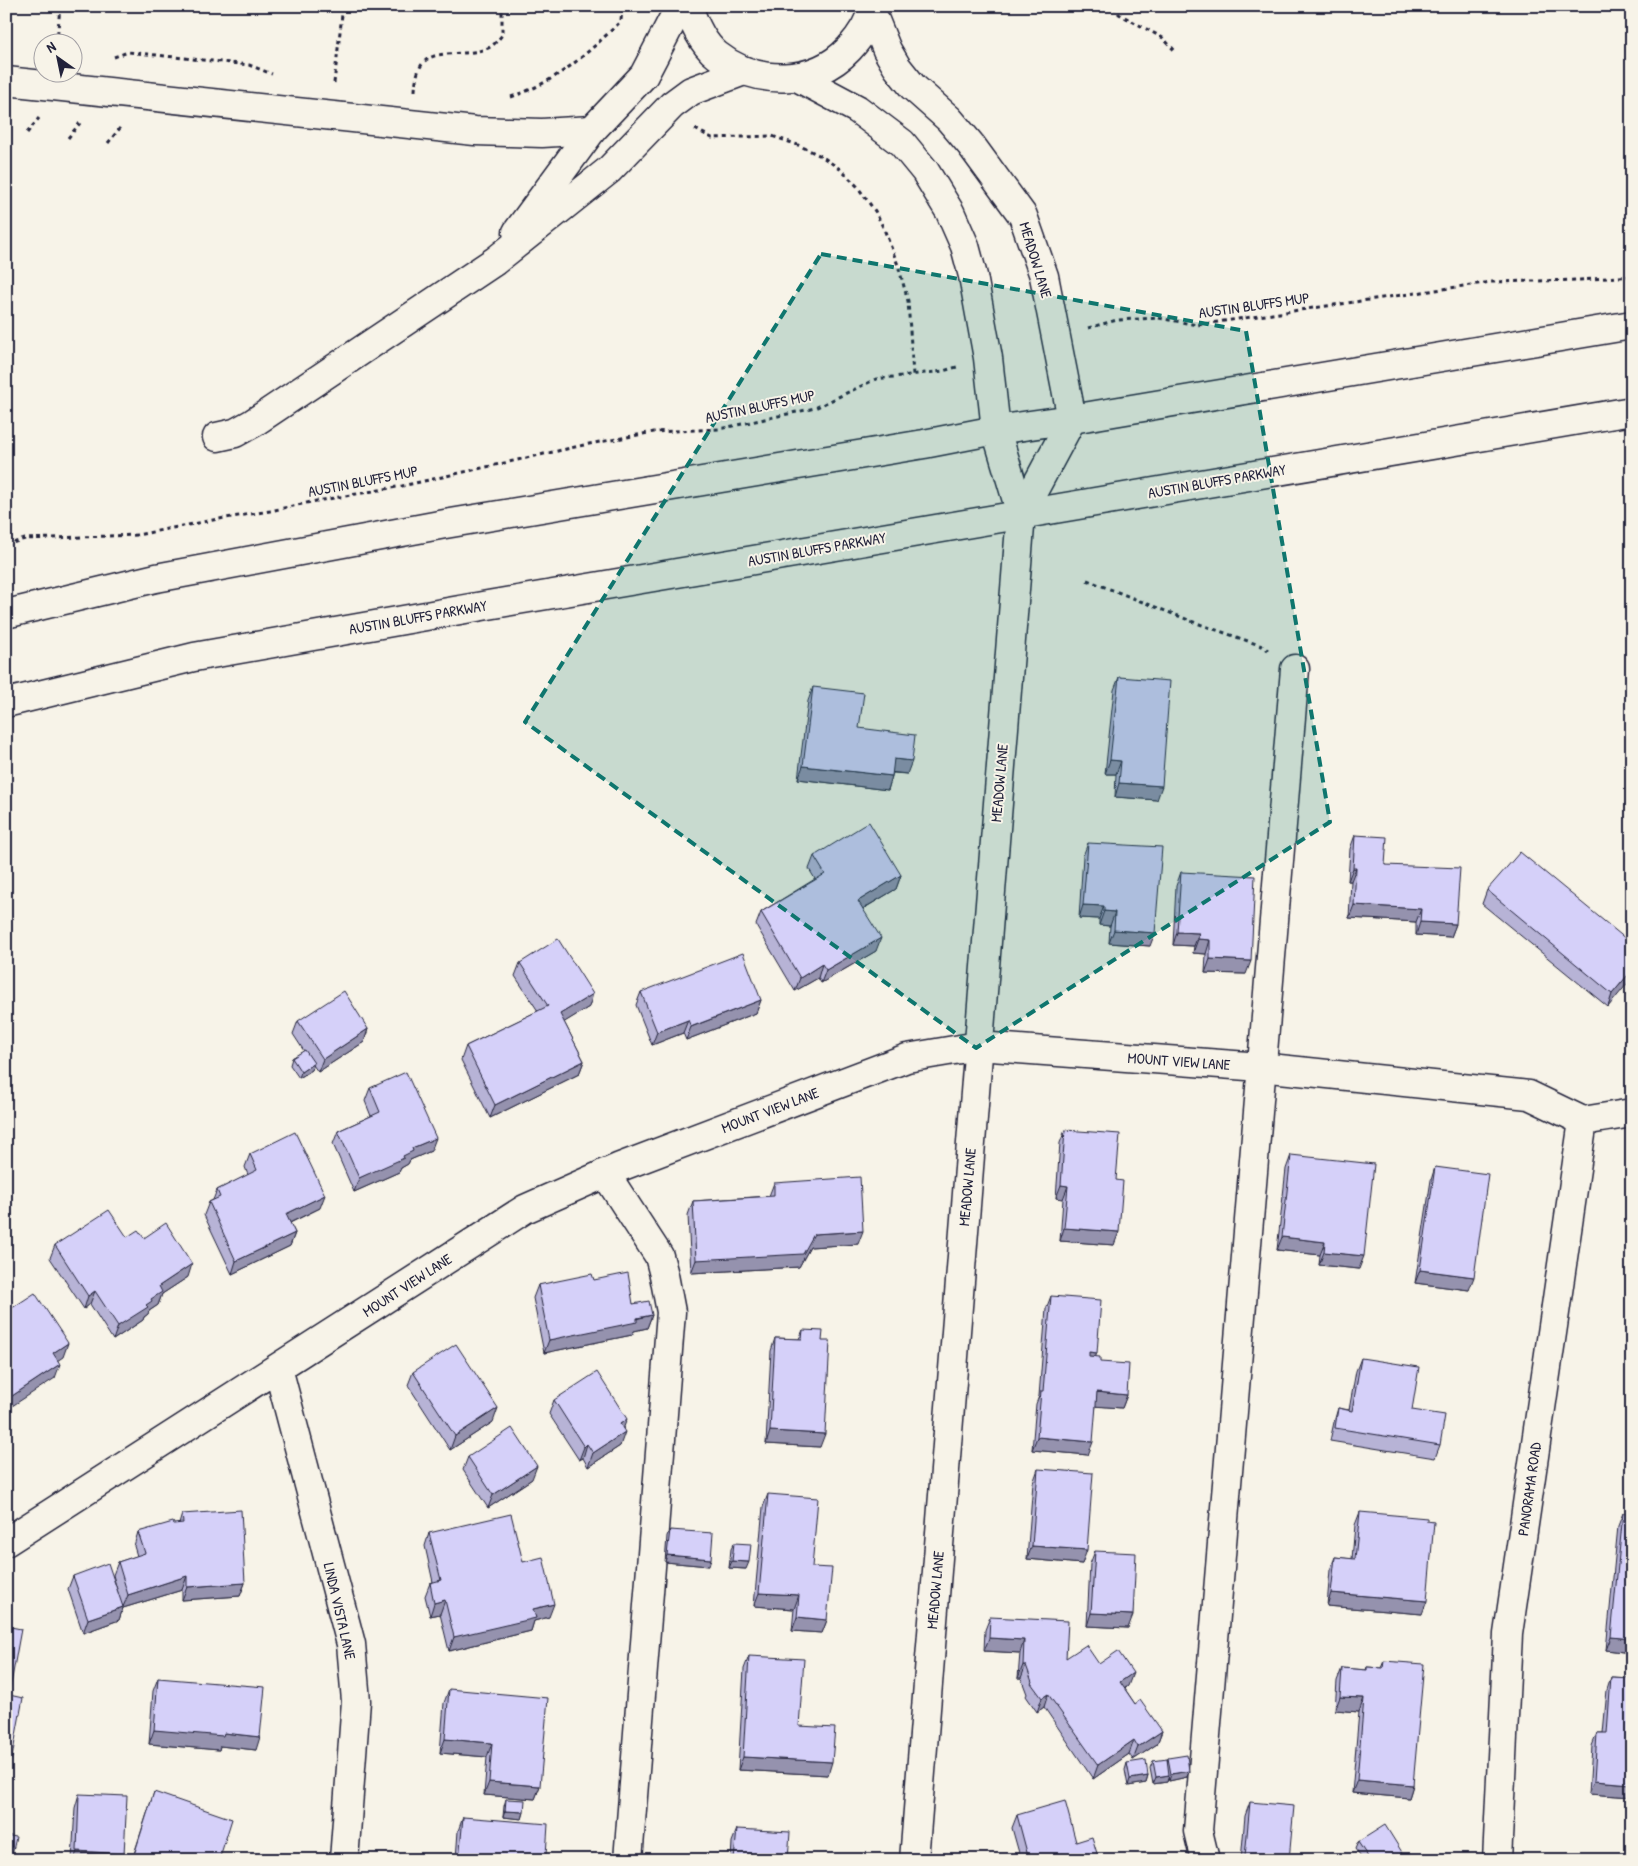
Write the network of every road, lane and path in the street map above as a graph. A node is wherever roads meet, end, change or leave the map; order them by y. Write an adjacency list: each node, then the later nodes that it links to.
1 (60, 6): 9 (path)
2 (343, 6): 16 (path)
3 (502, 6): 18 (path)
4 (622, 6): 17 (path)
5 (680, 6): 20 (street)
6 (688, 6): 12 (street)
7 (1114, 6): 10 (path)
8 (872, 10): 14 (street); 24 (street, MEADOW LANE)
9 (58, 32)
10 (1176, 52)
11 (108, 60): 13 (path)
12 (744, 71): 14 (street); 21 (street)
13 (276, 76)
14 (797, 77): 25 (street, MEADOW LANE)
15 (6, 81): 20 (street)
16 (333, 91)
17 (507, 98)
18 (414, 99)
19 (692, 126): 26 (path)
20 (592, 130): 21 (street)
21 (496, 262): 30 (street)
22 (1632, 276): 24 (path, AUSTIN BLUFFS MUP)
23 (1632, 325): 28 (street)
24 (1056, 338): 28 (street, MEADOW LANE)
25 (988, 358): 26 (path, AUSTIN BLUFFS MUP); 29 (street, MEADOW LANE)
26 (913, 375): 32 (path, AUSTIN BLUFFS MUP)
27 (1632, 411): 31 (street, AUSTIN BLUFFS PARKWAY)
28 (1072, 419): 29 (street); 31 (street, MEADOW LANE)
29 (996, 430): 31 (street, MEADOW LANE); 34 (street)
30 (217, 437)
31 (1022, 514): 36 (street, AUSTIN BLUFFS PARKWAY); 37 (street, MEADOW LANE)
32 (6, 545)
33 (1087, 580): 35 (path)
34 (6, 614)
35 (1295, 669): 38 (street)
36 (6, 703)
37 (978, 1046): 38 (street, MOUNT VIEW LANE); 41 (street, MOUNT VIEW LANE); 46 (street, MEADOW LANE)
38 (1261, 1067): 40 (street, MOUNT VIEW LANE); 47 (street)
39 (1632, 1113): 40 (street)
40 (1583, 1121): 48 (street, PANORAMA ROAD)
41 (604, 1174): 42 (street, MOUNT VIEW LANE); 45 (street)
42 (278, 1368): 43 (street, MOUNT VIEW LANE); 44 (street, LINDA VISTA LANE)
43 (6, 1542)
44 (344, 1860)
45 (628, 1860)
46 (914, 1860)
47 (1205, 1860)
48 (1497, 1860)

